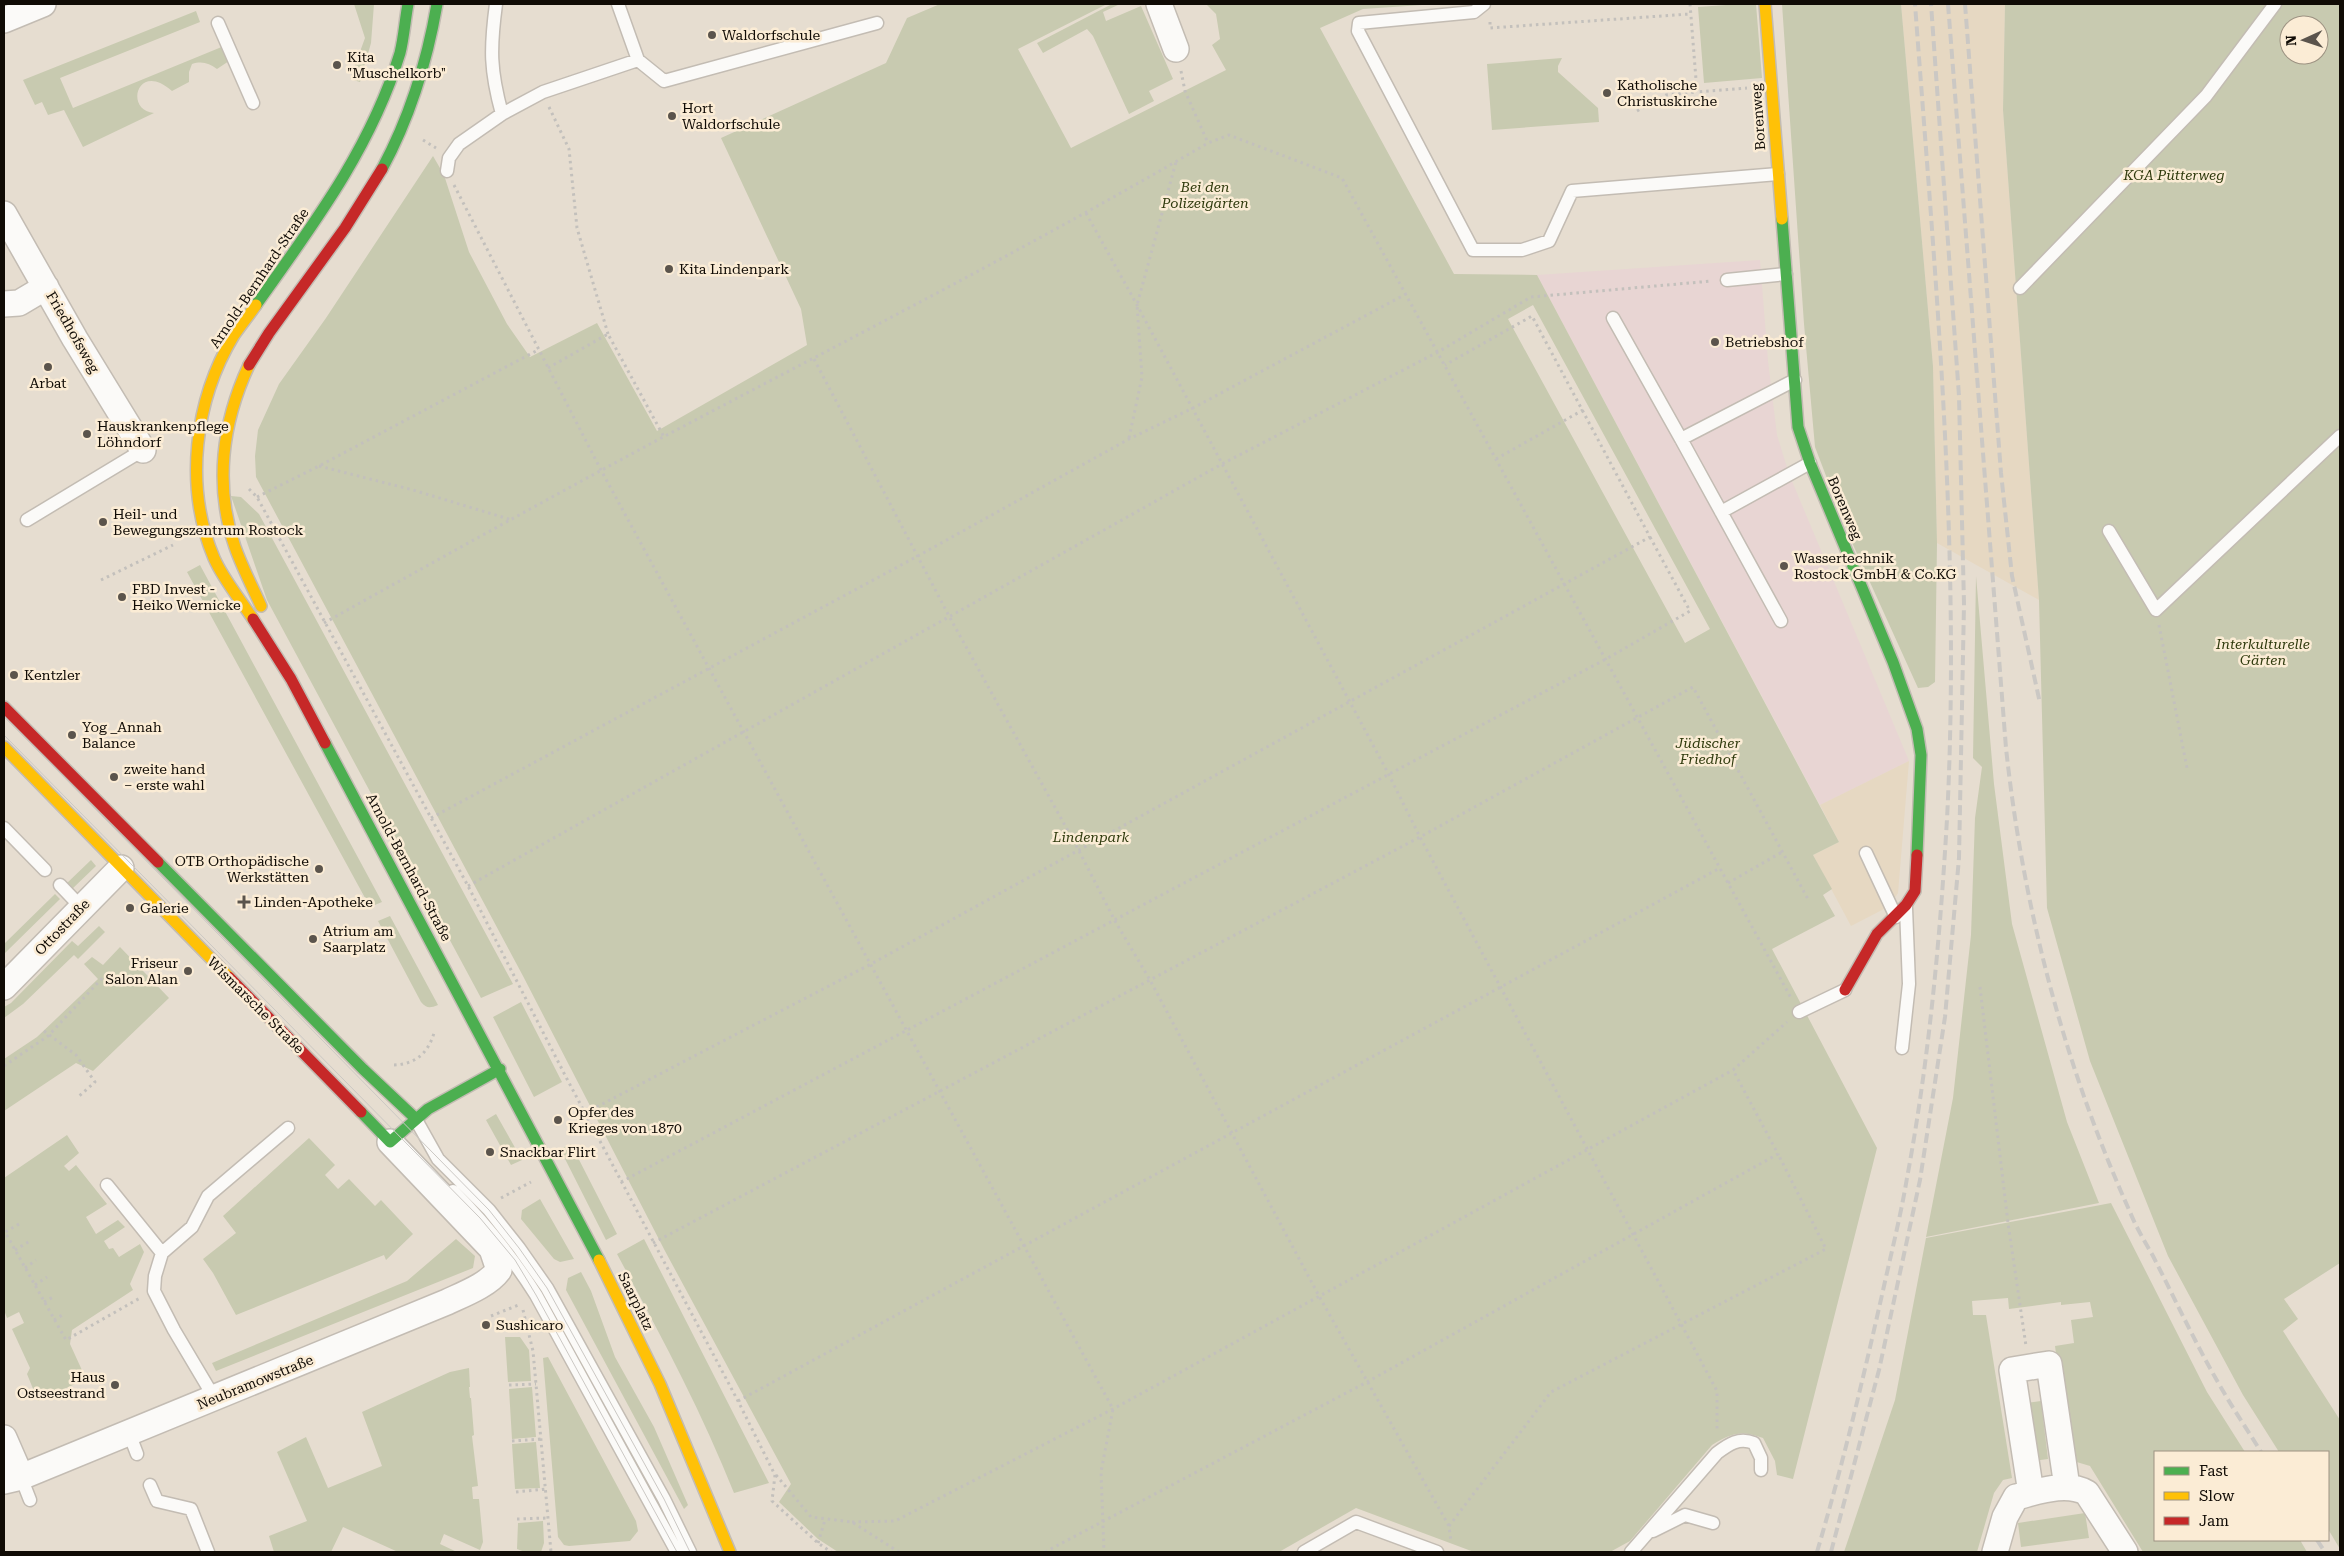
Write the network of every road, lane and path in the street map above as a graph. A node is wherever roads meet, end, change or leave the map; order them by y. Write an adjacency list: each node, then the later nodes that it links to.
1 (43, 4): 12 (street)
2 (408, 4): 74 (main road, Arnold-Bernhard-Straße)
3 (437, 4): 74 (main road, Arnold-Bernhard-Straße)
4 (496, 4): 23 (lane)
5 (618, 4): 16 (lane)
6 (1159, 4): 15 (street)
7 (1690, 4): 11 (path)
8 (1765, 4): 17 (main road, Borenweg)
9 (2275, 4): 33 (lane)
10 (1479, 8): 11 (path); 27 (lane)
11 (1690, 14): 20 (path)
12 (4, 20)
13 (218, 22): 21 (lane)
14 (877, 23): 16 (lane)
15 (1176, 49)
16 (638, 60): 19 (lane)
17 (1771, 86): 20 (path); 27 (main road, Borenweg)
18 (1185, 91): 24 (path)
19 (543, 92): 23 (lane); 38 (path)
20 (1696, 92): 22 (path)
21 (253, 103)
22 (1638, 111)
23 (502, 114): 26 (lane)
24 (1208, 143): 25 (path); 34 (path)
25 (1176, 162): 28 (path); 36 (path)
26 (447, 171): 39 (path)
27 (1778, 174): 30 (main road, Borenweg)
28 (1086, 213): 36 (path); 41 (path)
29 (4, 214): 32 (street, Friedhofsweg)
30 (1786, 274): 31 (lane); 44 (main road, Borenweg)
31 (1728, 280): 40 (path)
32 (46, 287): 35 (street); 51 (street, Friedhofsweg)
33 (2020, 288)
34 (1406, 294): 40 (path); 45 (path)
35 (4, 304)
36 (1138, 305): 45 (path); 49 (path)
37 (1613, 318): 50 (lane)
38 (608, 334): 43 (path); 48 (path)
39 (538, 350): 43 (path); 55 (path)
40 (1438, 352): 42 (path); 54 (path)
41 (814, 359): 48 (path); 65 (path)
42 (1445, 365): 46 (path); 52 (path)
43 (548, 368): 56 (path)
44 (1795, 380): 50 (lane); 53 (main road, Borenweg)
45 (1192, 408): 49 (path); 54 (path)
46 (1583, 410): 52 (path); 63 (path)
47 (2340, 436): 68 (lane)
48 (664, 437): 56 (path)
49 (1129, 439): 65 (path)
50 (1681, 439): 59 (lane)
51 (143, 450): 60 (lane)
52 (1496, 459): 67 (path)
53 (1810, 463): 59 (lane); 96 (main road, Borenweg)
54 (1222, 464): 69 (path); 75 (path)
55 (319, 466): 58 (path); 61 (path)
56 (602, 472): 61 (path); 73 (path)
57 (246, 486): 58 (path)
58 (257, 497): 71 (path)
59 (1721, 512): 70 (lane)
60 (27, 520)
61 (512, 520): 71 (path)
62 (2109, 531): 68 (lane)
63 (1650, 537): 67 (path); 72 (path)
64 (173, 545): 66 (path)
65 (916, 557): 69 (path); 73 (path)
66 (101, 580)
67 (1565, 585): 72 (path); 75 (path)
68 (2156, 610): 80 (path)
69 (949, 616): 78 (path); 86 (path)
70 (1781, 621)
71 (324, 623): 82 (path)
72 (1606, 659): 77 (path); 81 (path)
73 (709, 669): 78 (path); 82 (path)
74 (291, 679): 115 (main road, Arnold-Bernhard-Straße)
75 (1348, 702): 81 (path); 86 (path)
76 (4, 707): 85 (main road)
77 (1638, 718): 84 (path); 87 (path); 90 (path)
78 (743, 732): 94 (path); 100 (path)
79 (4, 747): 89 (main road, Wismarsche Straße)
80 (2187, 768)
81 (1388, 774): 84 (path); 99 (path)
82 (431, 818): 94 (path)
83 (4, 828): 91 (lane)
84 (1420, 837): 102 (path); 104 (path)
85 (143, 846): 89 (main road); 120 (main road)
86 (1078, 849): 99 (path); 100 (path)
87 (1782, 852): 92 (path); 95 (path)
88 (1866, 853): 98 (lane)
89 (127, 861): 97 (street, Ottostraße); 123 (main road, Wismarsche Straße)
90 (1720, 868): 92 (path); 104 (path)
91 (45, 870)
92 (1728, 883): 107 (path)
93 (60, 885): 97 (lane)
94 (468, 886): 119 (path)
95 (1809, 901)
96 (1906, 906): 98 (main road, Borenweg); 112 (lane)
97 (81, 907): 103 (street, Ottostraße)
98 (1896, 917): 106 (main road, Borenweg)
99 (1115, 921): 102 (path); 110 (path)
100 (871, 964): 110 (path); 119 (path)
101 (108, 972): 111 (path)
102 (1150, 980): 117 (path); 122 (path)
103 (4, 987)
104 (1502, 987): 122 (path); 124 (path)
105 (1980, 987): 150 (path)
106 (1845, 990): 107 (lane)
107 (1799, 1012): 116 (path)
108 (44, 1030): 111 (path)
109 (434, 1032): 113 (path)
110 (906, 1032): 117 (path); 127 (path)
111 (48, 1036): 114 (path); 118 (path)
112 (1902, 1048)
113 (390, 1064)
114 (4, 1066)
115 (500, 1069): 120 (main road); 184 (main road, Saarplatz)
116 (1733, 1070): 124 (path); 125 (path)
117 (939, 1092): 133 (path); 134 (path)
118 (78, 1097)
119 (585, 1113): 127 (path)
120 (414, 1118): 123 (main road); 183 (lane)
121 (288, 1128): 136 (lane)
122 (1231, 1134): 134 (path); 143 (path)
123 (390, 1142): 139 (street, Wismarsche Straße); 182 (lane)
124 (1589, 1150): 131 (path); 143 (path)
125 (1778, 1154): 131 (path); 149 (path)
126 (533, 1181): 129 (path)
127 (621, 1182): 133 (path)
128 (107, 1185): 136 (lane)
129 (496, 1200)
130 (19, 1224): 135 (path)
131 (1634, 1234): 149 (path); 151 (path)
132 (30, 1240): 135 (path)
133 (653, 1243): 155 (path)
134 (1024, 1247): 155 (path); 156 (path)
135 (15, 1250): 138 (path)
136 (162, 1253): 142 (lane)
137 (36, 1260): 138 (path)
138 (25, 1268): 141 (path)
139 (499, 1270): 154 (street, Neubramowstraße)
140 (47, 1277): 141 (path)
141 (35, 1285): 145 (path)
142 (154, 1291): 148 (path); 154 (lane)
143 (1319, 1296): 151 (path); 156 (path)
144 (53, 1297): 145 (path)
145 (44, 1302): 148 (path)
146 (64, 1314): 148 (path)
147 (491, 1316): 152 (path)
148 (54, 1320)
149 (1681, 1323): 160 (path); 176 (path)
150 (2029, 1367): 165 (street); 168 (street)
151 (1367, 1382): 174 (path); 176 (path)
152 (536, 1384): 153 (path); 158 (path)
153 (508, 1385)
154 (215, 1399): 163 (street, Neubramowstraße)
155 (738, 1401): 162 (path)
156 (1113, 1409): 173 (path); 174 (path)
157 (4, 1438): 163 (street)
158 (541, 1439): 159 (path); 166 (path)
159 (512, 1441)
160 (1717, 1453): 161 (lane); 177 (lane)
161 (1761, 1470)
162 (775, 1475): 172 (path); 178 (path)
163 (12, 1479): 169 (lane)
164 (150, 1485): 180 (lane)
165 (2067, 1487): 168 (street); 193 (street)
166 (546, 1490): 167 (path); 170 (path)
167 (516, 1492)
168 (2031, 1493): 192 (street)
169 (30, 1500)
170 (548, 1518): 171 (path); 181 (path)
171 (517, 1519)
172 (825, 1520): 173 (path); 178 (path)
173 (852, 1522): 186 (path)
174 (1103, 1522): 187 (path); 188 (path)
175 (1713, 1523): 177 (lane)
176 (1449, 1526): 179 (path)
177 (1647, 1535): 191 (lane)
178 (818, 1543): 185 (path)
179 (1451, 1544)
180 (208, 1552)
181 (551, 1552)
182 (677, 1552)
183 (690, 1552)
184 (730, 1552)
185 (831, 1552)
186 (899, 1552)
187 (1045, 1552)
188 (1104, 1552)
189 (1304, 1552): 190 (lane)
190 (1437, 1552)
191 (1631, 1552)
192 (1995, 1552)
193 (2124, 1552)

